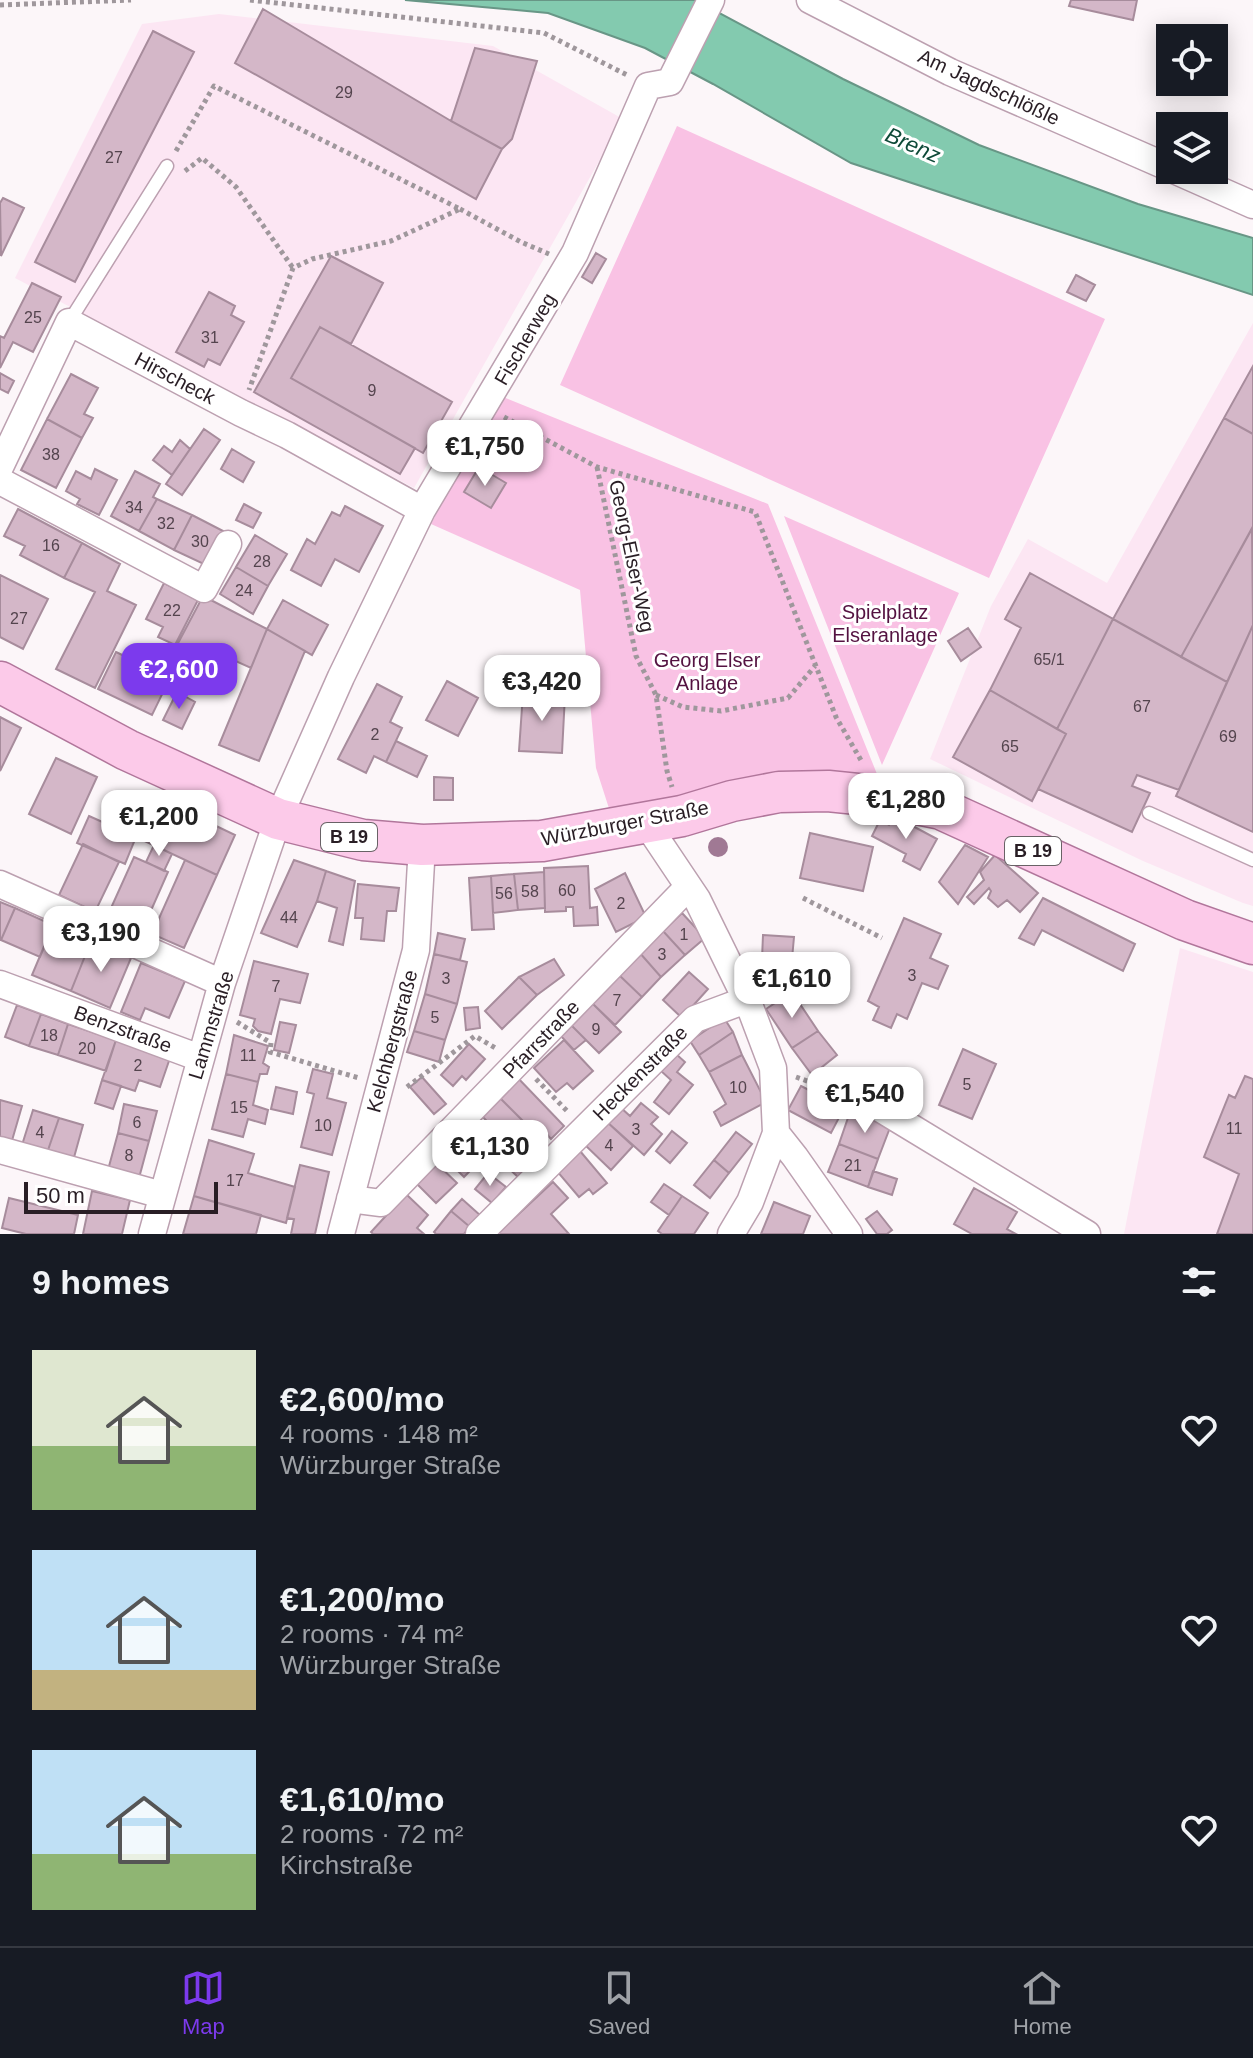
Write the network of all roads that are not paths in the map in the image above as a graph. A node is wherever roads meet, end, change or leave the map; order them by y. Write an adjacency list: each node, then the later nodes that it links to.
1 (711, 0): 10 (street, Fischerweg)
2 (810, 0): 3 (street, Am Jagdschlößle)
3 (1156, 162)
4 (167, 166): 7 (lane)
5 (1206, 184): 6 (street, Am Jagdschlößle)
6 (1253, 205)
7 (69, 322): 8 (street); 10 (street, Hirscheck)
8 (0, 467)
9 (0, 481): 11 (street)
10 (422, 510): 14 (street, Fischerweg)
11 (228, 544)
12 (0, 682): 14 (main road, Würzburger Straße / B 19)
13 (1149, 813): 17 (lane)
14 (278, 819): 16 (main road, Würzburger Straße / B 19); 21 (street, Lammstraße)
15 (664, 820): 16 (main road, Würzburger Straße / B 19); 19 (street); 20 (main road, Würzburger Straße / B 19)
16 (422, 845): 29 (street, Kelchbergstraße)
17 (1253, 860)
18 (0, 884): 21 (street)
19 (688, 887): 23 (street); 29 (street, Pfarrstraße)
20 (1253, 944)
21 (222, 983): 24 (street, Lammstraße)
22 (0, 984): 24 (street, Benzstraße)
23 (746, 1000): 26 (street); 32 (street, Heckenstraße)
24 (200, 1058): 28 (street, Lammstraße)
25 (876, 1106): 35 (street)
26 (776, 1133): 33 (street); 34 (street)
27 (0, 1150): 28 (street)
28 (162, 1195): 30 (street, Lammstraße)
29 (350, 1199): 31 (street, Kelchbergstraße)
30 (152, 1234)
31 (341, 1234)
32 (479, 1234)
33 (731, 1234)
34 (849, 1234)
35 (1087, 1234)

